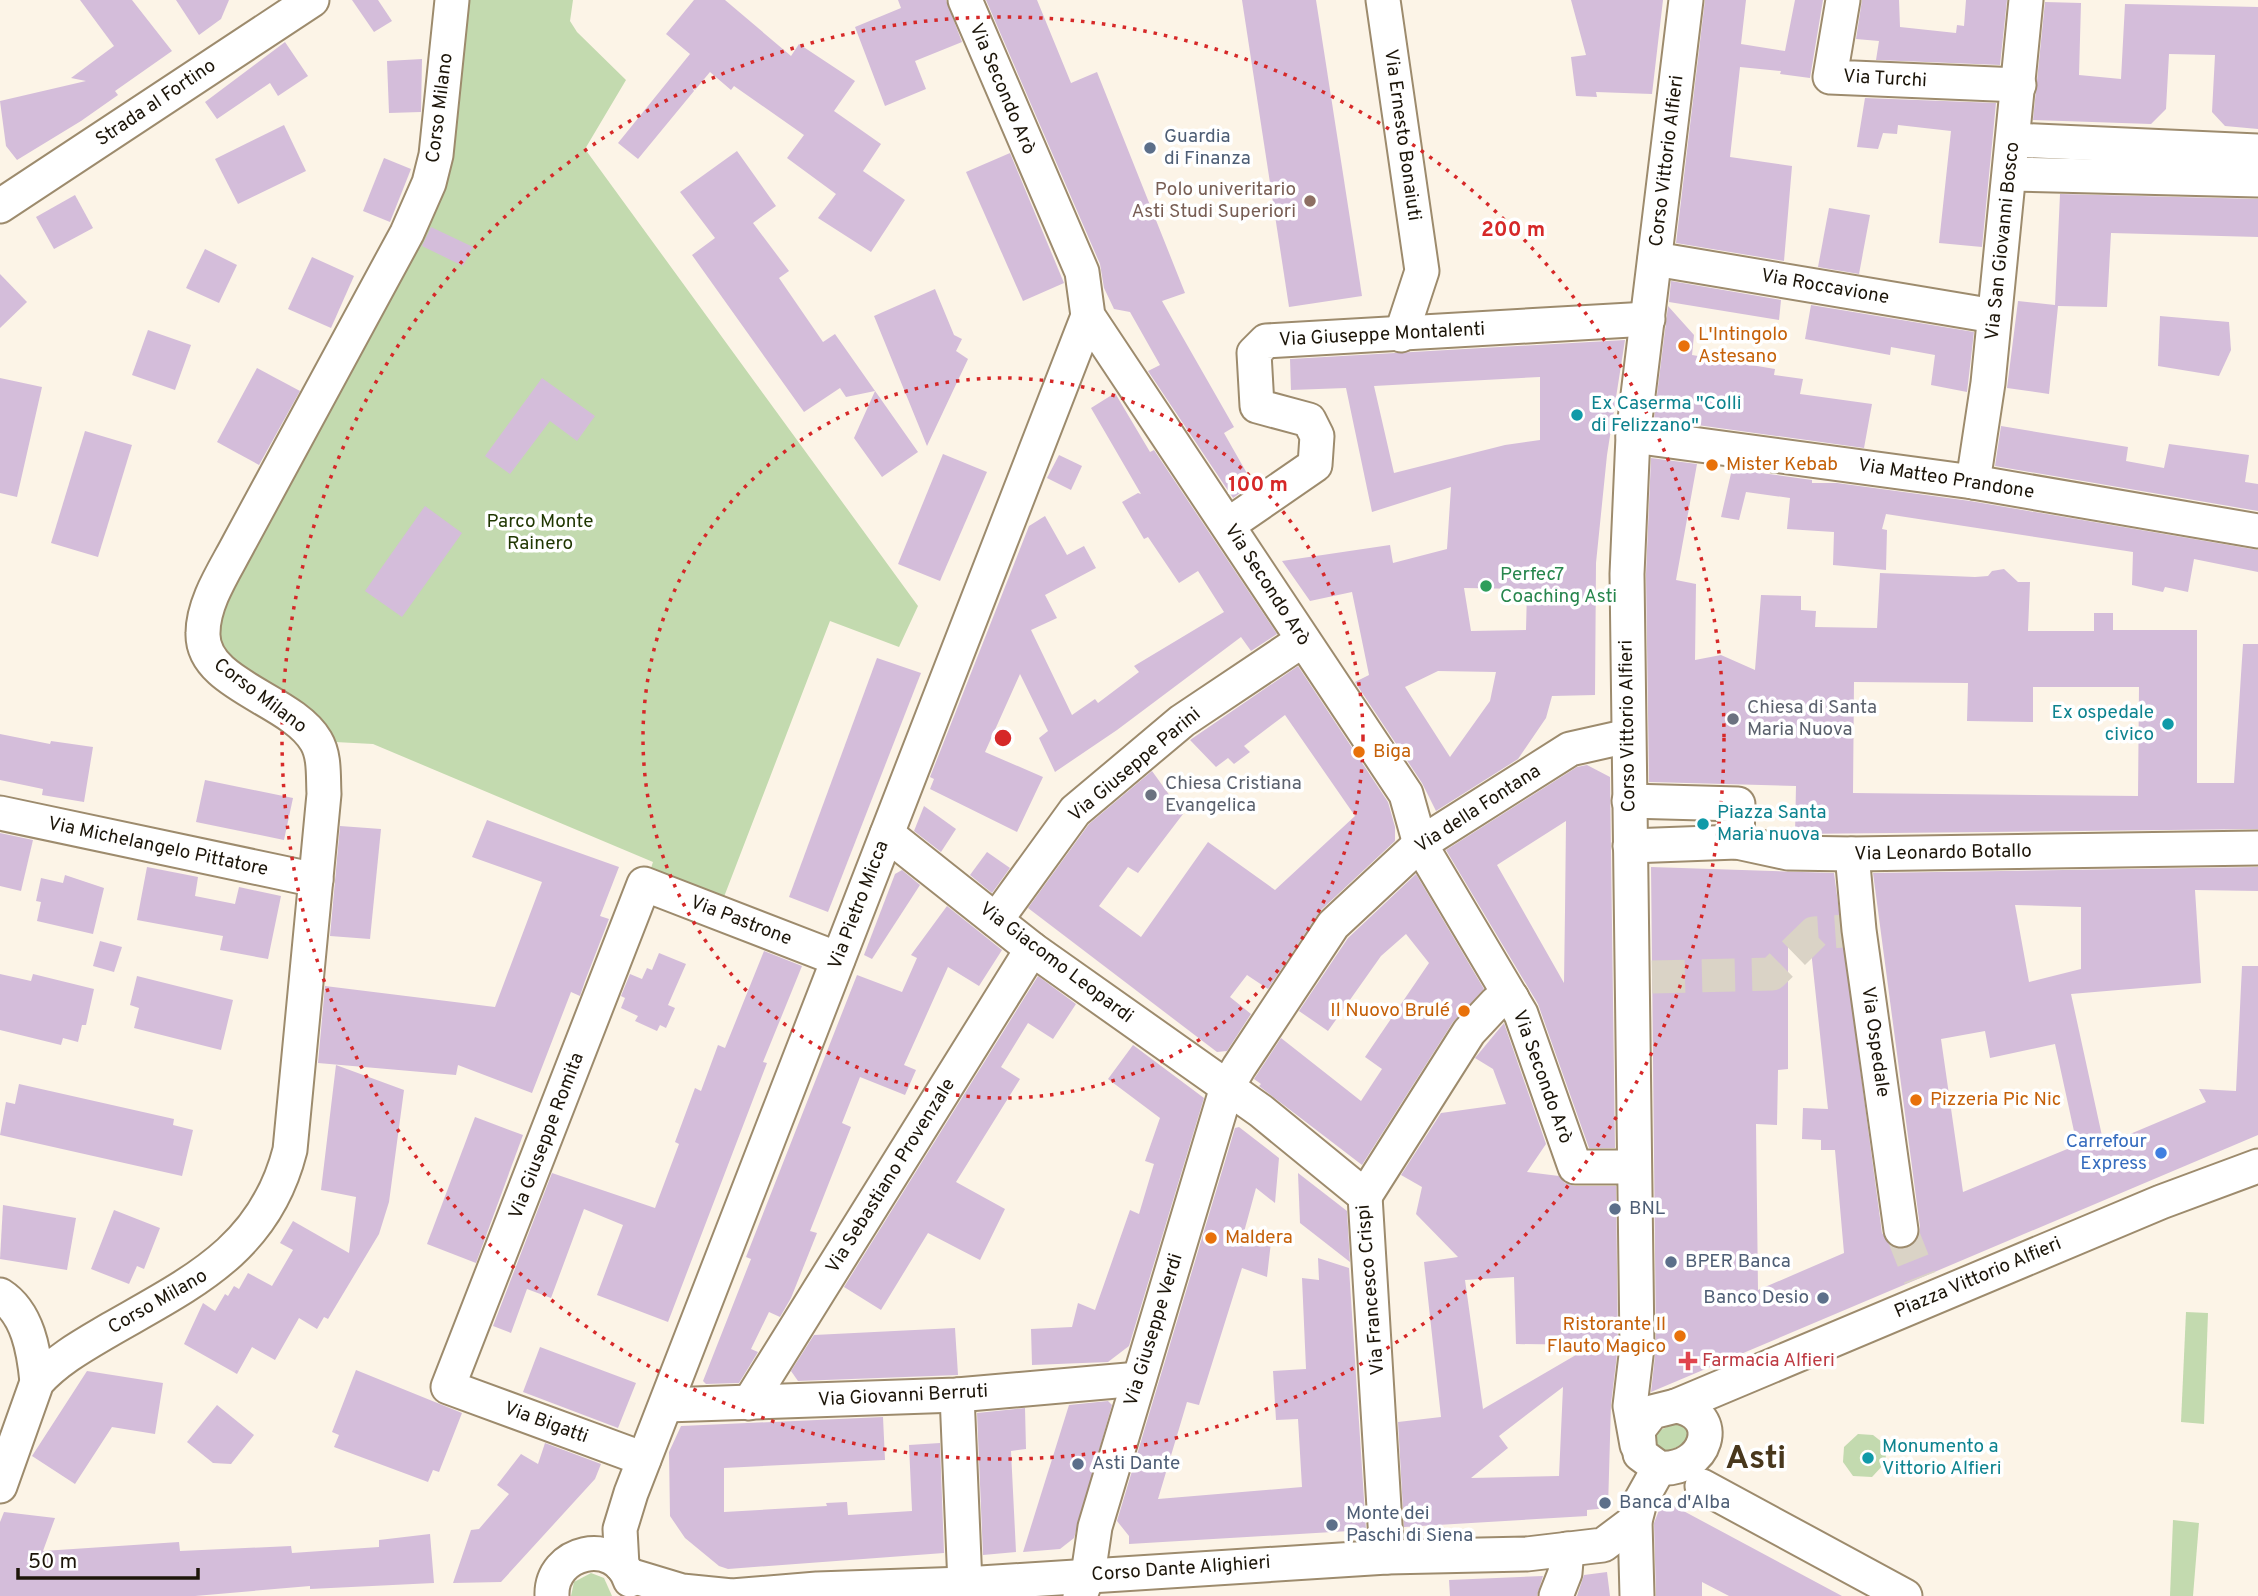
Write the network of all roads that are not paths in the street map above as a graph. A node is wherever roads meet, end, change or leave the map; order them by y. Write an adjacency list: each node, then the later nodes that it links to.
1 (312, 0): 14 (street, Strada al Fortino)
2 (452, 0): 34 (street, Corso Milano)
3 (965, 0): 16 (street, Via Secondo Arò)
4 (1383, 0): 19 (street, Via Ernesto Bonaiuti)
5 (1686, 0): 15 (street, Corso Vittorio Alfieri)
6 (1843, 0): 8 (street, Via Turchi)
7 (2026, 0): 8 (street, Via San Giovanni Bosco)
8 (2019, 85): 9 (street, Via San Giovanni Bosco)
9 (2014, 140): 11 (street); 12 (street, Via San Giovanni Bosco)
10 (2258, 151): 11 (street)
11 (2053, 158): 12 (street); 13 (street)
12 (2010, 174): 17 (street, Via San Giovanni Bosco)
13 (2258, 180)
14 (0, 206)
15 (1655, 259): 17 (street, Via Roccavione); 18 (street, Corso Vittorio Alfieri)
16 (1088, 316): 22 (street, Via Secondo Arò); 28 (street, Via Pietro Micca)
17 (1994, 316): 21 (street, Via San Giovanni Bosco)
18 (1648, 319): 19 (street, Via Giuseppe Montalenti); 20 (street, Corso Vittorio Alfieri)
19 (1401, 335): 22 (street, Via Giuseppe Montalenti)
20 (1633, 436): 21 (street, Via Matteo Prandone); 25 (street, Corso Vittorio Alfieri)
21 (1973, 482): 23 (street, Via Matteo Prandone)
22 (1228, 525): 24 (street, Via Secondo Arò)
23 (2258, 531)
24 (1303, 640): 30 (street, Via Secondo Arò); 36 (street, Via Giuseppe Parini)
25 (1628, 736): 26 (street, Corso Vittorio Alfieri); 30 (street, Via della Fontana)
26 (1629, 801): 29 (street); 31 (street, Corso Vittorio Alfieri)
27 (0, 813): 34 (street, Via Michelangelo Pittatore)
28 (887, 834): 36 (street, Via Giacomo Leopardi); 38 (street, Via Pietro Micca)
29 (1737, 842): 31 (street, Via Leonardo Botallo); 33 (street, Via Leonardo Botallo)
30 (1420, 844): 39 (street, Via Secondo Arò); 40 (street, Via della Fontana)
31 (1630, 846): 42 (street, Corso Vittorio Alfieri)
32 (2258, 848): 33 (street, Via Leonardo Botallo)
33 (1852, 854): 46 (street, Via Ospedale)
34 (316, 880): 51 (street, Corso Milano)
35 (644, 884): 38 (street, Via Pastrone); 52 (street, Via Giuseppe Romita)
36 (996, 920): 37 (street, Via Giacomo Leopardi)
37 (1032, 949): 40 (street, Via Giacomo Leopardi); 54 (street, Via Sebastiano Provenzale)
38 (838, 959): 55 (street, Via Pietro Micca)
39 (1512, 998): 42 (street, Via Secondo Arò); 45 (street)
40 (1227, 1087): 45 (street, Via Francesco Crispi); 49 (street, Via Giuseppe Verdi)
41 (2258, 1166): 43 (street, Piazza Vittorio Alfieri)
42 (1634, 1167): 48 (street, Corso Vittorio Alfieri)
43 (2216, 1181): 44 (street, Piazza Vittorio Alfieri); 50 (street, Piazza Vittorio Alfieri)
44 (2258, 1185)
45 (1365, 1196): 63 (street, Via Francesco Crispi)
46 (1901, 1230)
47 (0, 1295): 51 (street)
48 (1635, 1371): 56 (street, Corso Vittorio Alfieri); 57 (street, Corso Vittorio Alfieri)
49 (1139, 1379): 53 (street, Via Giovanni Berruti); 68 (street, Via Giuseppe Verdi)
50 (1740, 1379): 56 (street, Piazza Vittorio Alfieri); 57 (street, Piazza Vittorio Alfieri)
51 (37, 1382): 59 (street, Corso Milano)
52 (448, 1387): 58 (street, Via Bigatti)
53 (957, 1395): 54 (street, Via Giovanni Berruti); 67 (street)
54 (749, 1403): 55 (street, Via Giovanni Berruti)
55 (666, 1405): 58 (street, Via Pietro Micca)
56 (1667, 1408): 57 (street, Corso Vittorio Alfieri); 57 (street)
57 (1672, 1458): 61 (street, Corso Vittorio Alfieri); 66 (street)
58 (644, 1459): 60 (street, Via Pietro Micca)
59 (0, 1486)
60 (631, 1493): 64 (street, Via Pietro Micca); 65 (street, Via Pietro Micca)
61 (1635, 1521): 62 (street, Corso Dante Alighieri); 72 (street, Corso Vittorio Alfieri)
62 (1567, 1549): 63 (street, Corso Dante Alighieri); 71 (street)
63 (1387, 1557): 68 (street, Corso Dante Alighieri)
64 (561, 1574): 65 (street, Corso Dante Alighieri); 69 (street)
65 (628, 1579): 70 (street, Corso Dante Alighieri)
66 (1852, 1583): 73 (street)
67 (965, 1584): 68 (street, Corso Dante Alighieri); 70 (street, Corso Dante Alighieri)
68 (1084, 1586)
69 (527, 1596)
70 (722, 1596)
71 (1556, 1596)
72 (1637, 1596)
73 (1905, 1596)

